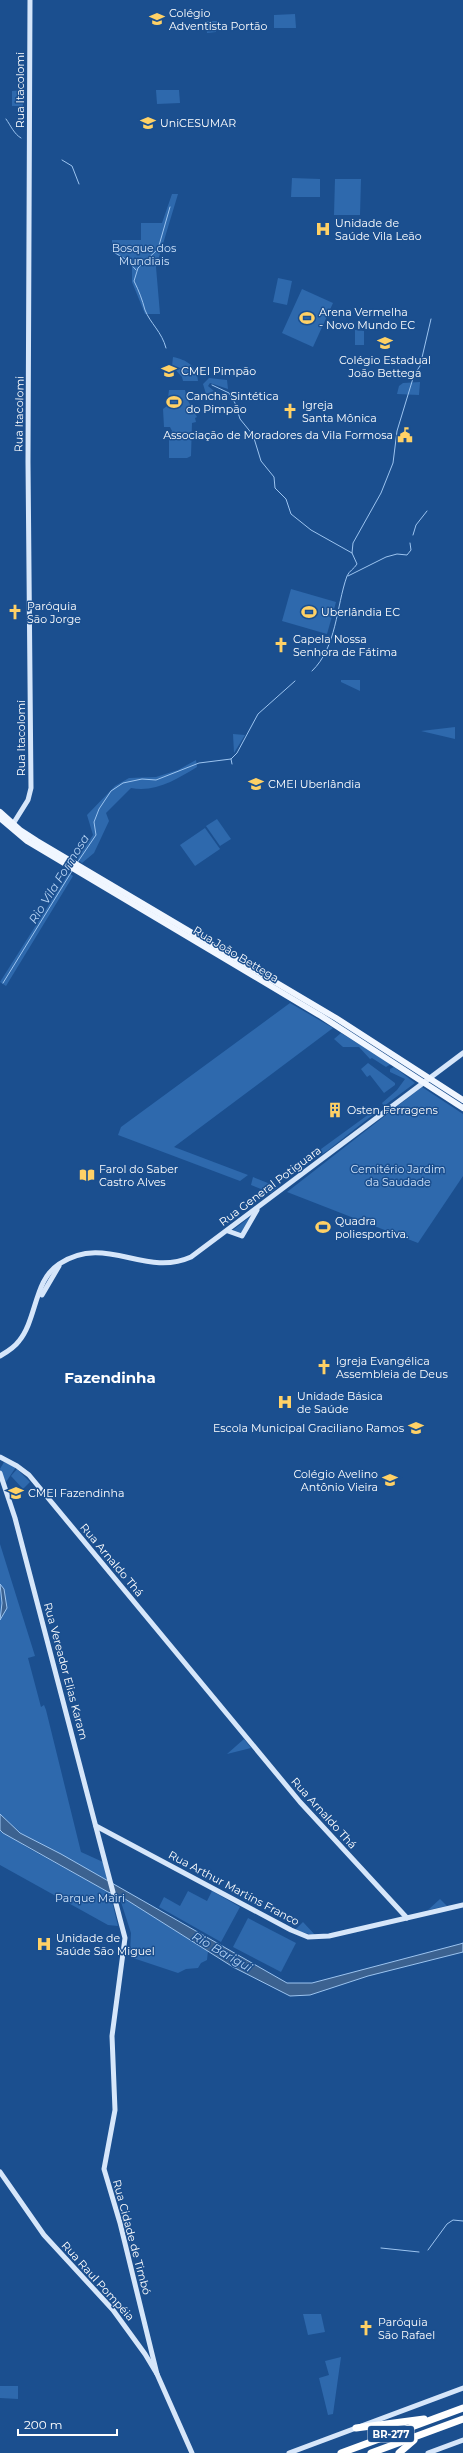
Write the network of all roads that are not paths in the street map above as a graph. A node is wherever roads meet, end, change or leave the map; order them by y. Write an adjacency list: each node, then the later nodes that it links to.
1 (30, 0): 4 (main road, Rua Itacolomi)
2 (0, 812): 4 (main road, Rua João Bettega)
3 (1, 819): 4 (main road); 5 (main road, Rua João Bettega)
4 (13, 824): 5 (main road, Rua João Bettega)
5 (75, 867): 7 (main road, Rua João Bettega)
6 (463, 1053): 7 (main road, Rua General Potiguara)
7 (427, 1080): 8 (main road, Rua João Bettega); 9 (main road, Rua João Bettega); 10 (main road, Rua General Potiguara)
8 (463, 1100)
9 (463, 1108)
10 (258, 1208): 11 (main road, Rua General Potiguara); 11 (main road)
11 (228, 1231): 12 (main road, Rua General Potiguara)
12 (66, 1260): 13 (main road, Rua General Potiguara); 14 (main road, Rua General Potiguara)
13 (52, 1278): 14 (main road); 15 (main road, Rua General Potiguara)
14 (44, 1283): 15 (main road, Rua General Potiguara)
15 (38, 1301): 16 (main road, Rua General Potiguara)
16 (0, 1356)
17 (0, 1457): 18 (main road, Rua Arnaldo Thá)
18 (7, 1460): 19 (main road); 26 (main road, Rua Arnaldo Thá)
19 (0, 1463)
20 (0, 1473): 21 (main road, Rua Vereador Elias Karam)
21 (96, 1826): 22 (main road, Rua Arthur Martins Franco); 23 (main road, Rua Vereador Elias Karam)
22 (110, 1834): 23 (main road); 26 (main road, Rua Arthur Martins Franco)
23 (100, 1842): 24 (main road, Rua Vereador Elias Karam)
24 (116, 1904): 28 (main road, Rua Cidade de Timbó)
25 (463, 1905): 26 (main road, Rua Arthur Martins Franco)
26 (407, 1918)
27 (0, 2172): 29 (main road, Rua Raul Pompéia)
28 (149, 2343): 29 (main road); 30 (main road, Rua Cidade de Timbó)
29 (146, 2356): 30 (main road); 31 (main road, Rua Raul Pompéia)
30 (153, 2356): 31 (main road, Rua Cidade de Timbó)
31 (157, 2374): 39 (main road, Rua Raul Pompéia)
32 (463, 2388): 36 (main road)
33 (463, 2408): 34 (highway, BR-277)
34 (442, 2416): 36 (highway); 41 (highway, BR-277)
35 (463, 2418): 37 (highway, BR-277)
36 (356, 2428): 40 (main road)
37 (434, 2430): 42 (highway, BR-277); 43 (highway)
38 (463, 2440): 44 (main road)
39 (192, 2453)
40 (289, 2453)
41 (341, 2453)
42 (371, 2453)
43 (400, 2453)
44 (428, 2453)

